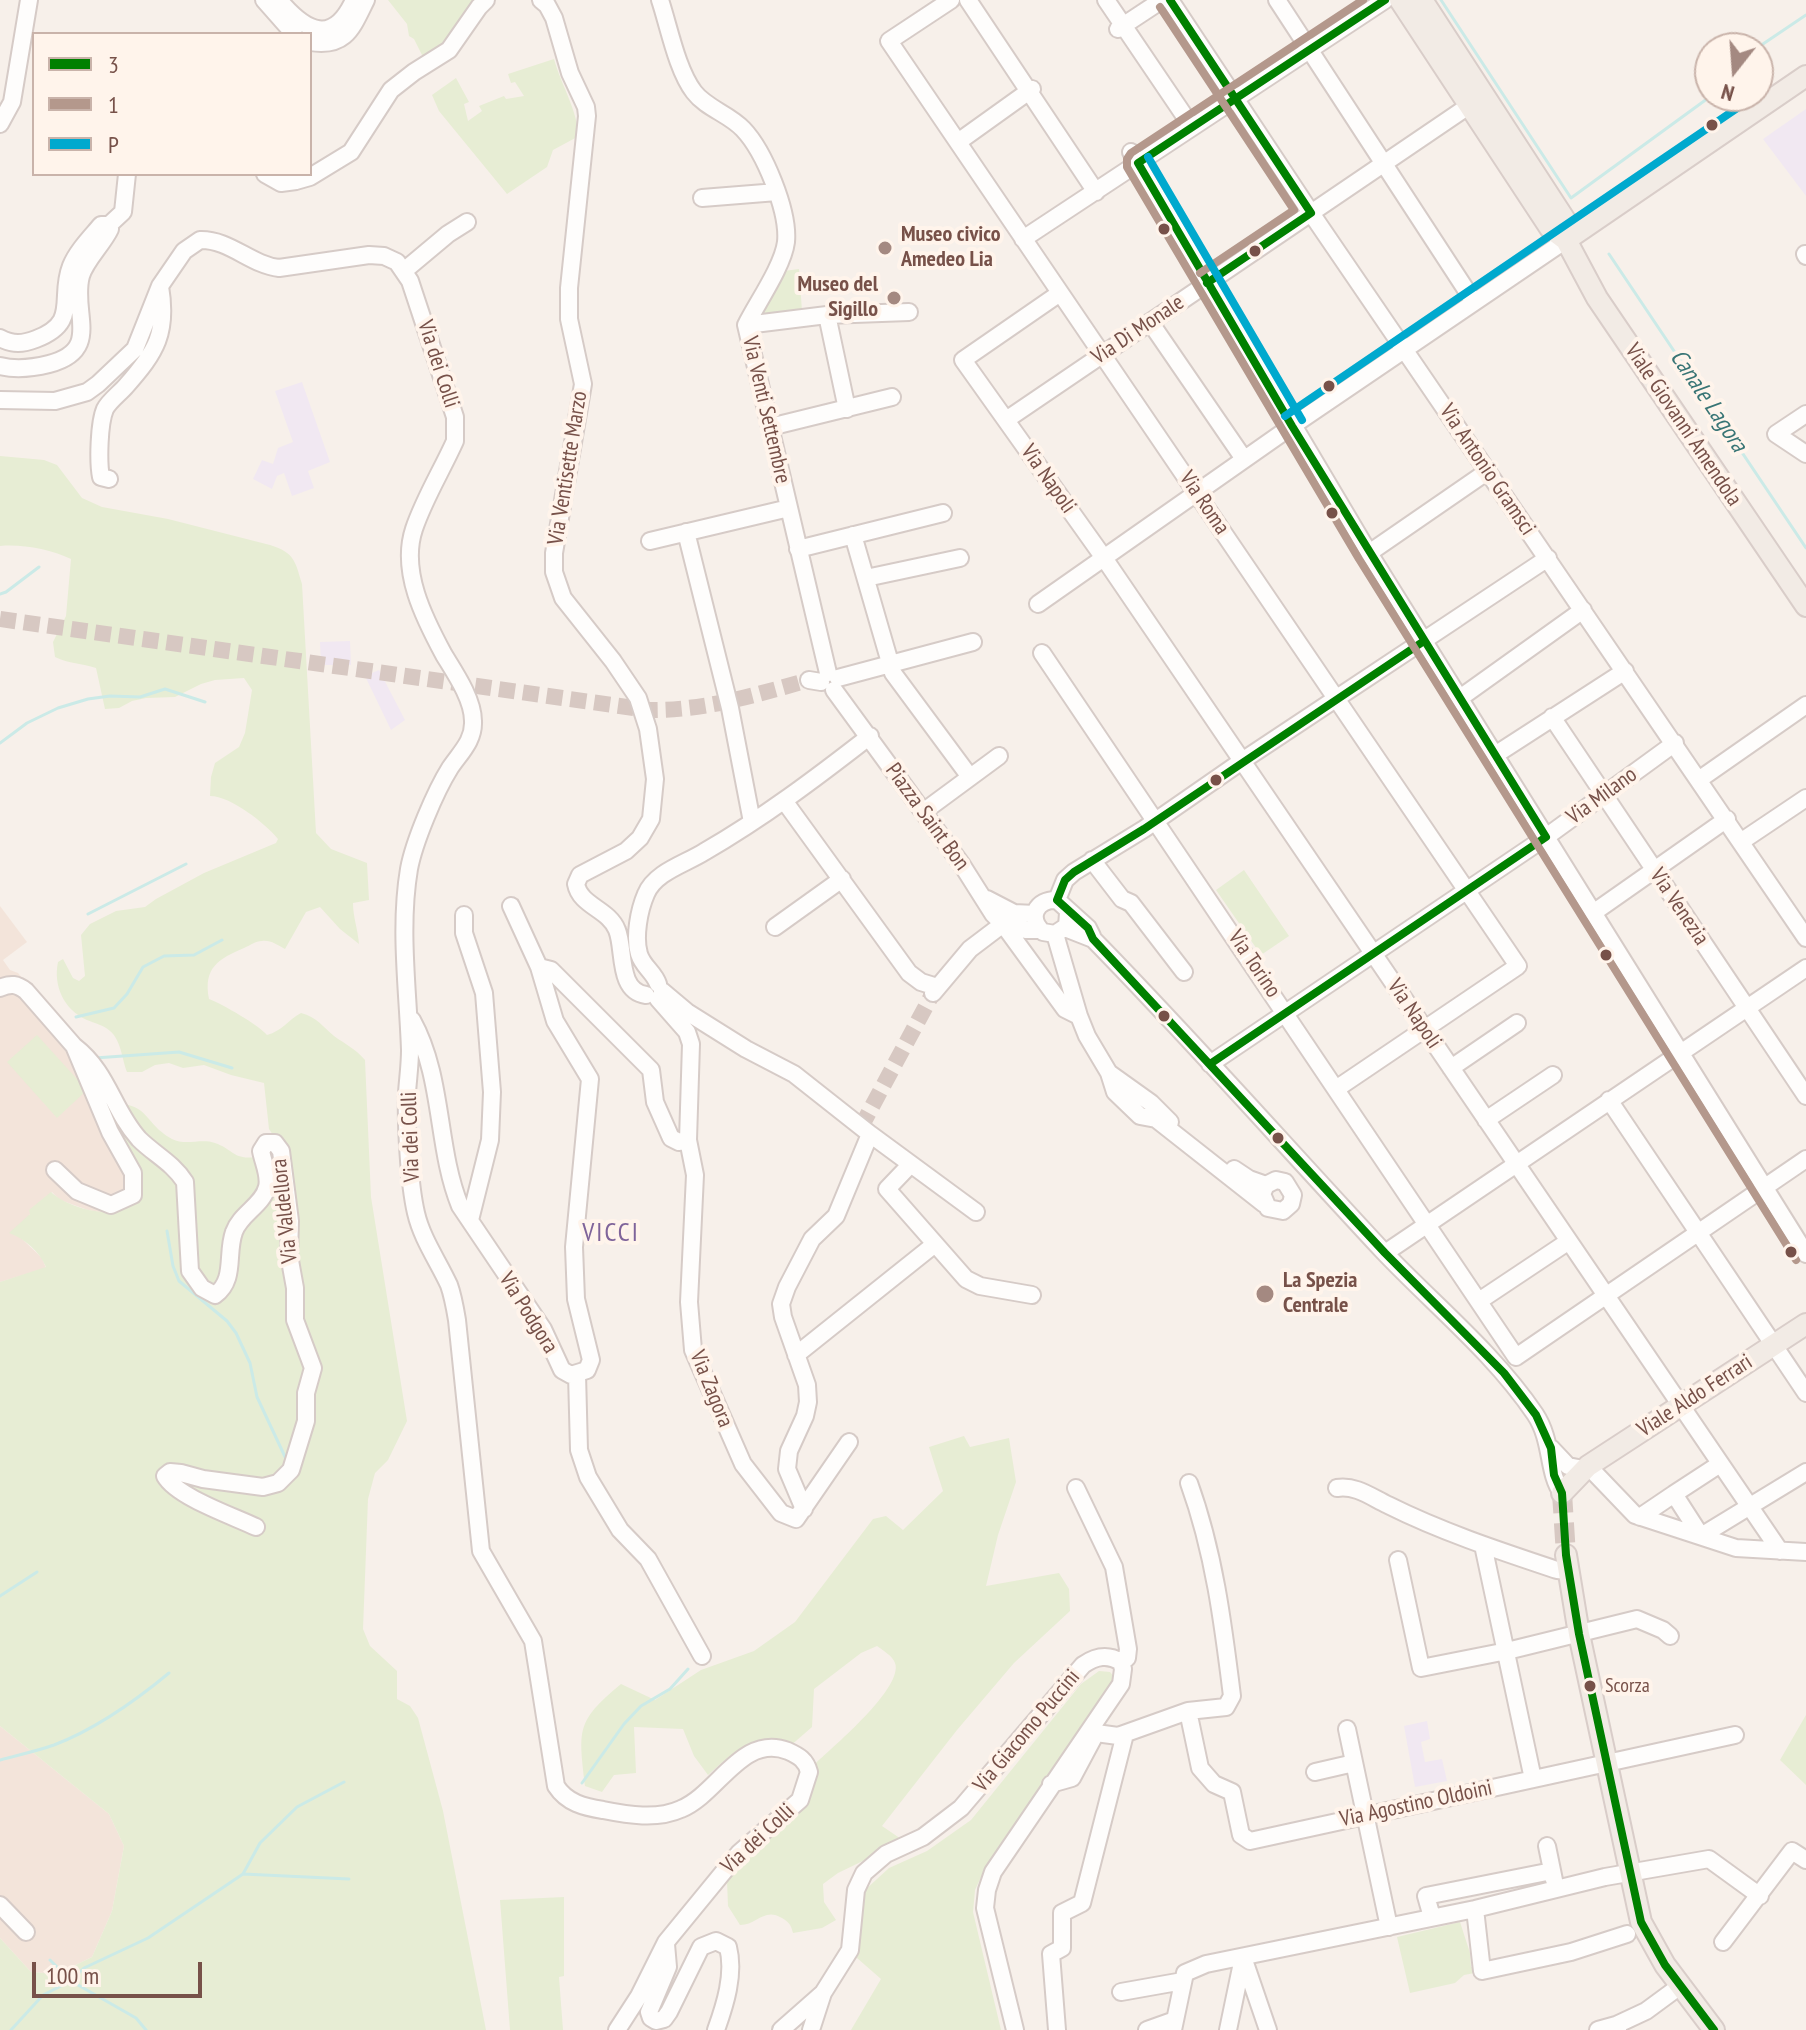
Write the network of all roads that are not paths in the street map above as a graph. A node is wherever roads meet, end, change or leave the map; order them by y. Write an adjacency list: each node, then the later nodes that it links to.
1 (29, 0): 26 (street)
2 (264, 0): 19 (street)
3 (279, 0): 4 (street)
4 (354, 0)
5 (366, 0): 20 (street)
6 (486, 0): 34 (street)
7 (541, 0): 126 (street, Via Ventisette Marzo)
8 (660, 0): 35 (street, Via Venti Settembre)
9 (951, 0): 28 (street, Via Roma)
10 (968, 0): 23 (street)
11 (1106, 0): 18 (street)
12 (1162, 0): 18 (street)
13 (1170, 0): 24 (street, Via Antonio Gramsci)
14 (1277, 0): 21 (street)
15 (1385, 0): 21 (street)
16 (1400, 0): 25 (main road, Viale Giovanni Amendola)
17 (1422, 0): 42 (main road, Viale Giovanni Amendola)
18 (1121, 27): 27 (street)
19 (292, 32)
20 (312, 42)
21 (1310, 49): 24 (street); 30 (street)
22 (1806, 76): 42 (main road)
23 (1030, 91): 28 (street); 36 (street)
24 (1235, 98): 27 (street); 38 (street, Via Antonio Gramsci)
25 (1470, 105): 30 (street, Via Di Monale); 42 (main road, Viale Giovanni Amendola)
26 (0, 124)
27 (1192, 127): 29 (street)
28 (958, 142): 41 (street, Via Roma)
29 (1134, 157): 36 (street); 44 (street)
30 (1385, 163): 38 (street, Via Di Monale); 47 (street)
31 (127, 176): 40 (street)
32 (269, 176): 33 (street)
33 (312, 176)
34 (312, 176)
35 (777, 192): 37 (street); 51 (street, Via Venti Settembre)
36 (1096, 192): 41 (street)
37 (702, 198)
38 (1311, 213): 44 (street, Via Di Monale); 53 (street, Via Antonio Gramsci)
39 (467, 222): 43 (street)
40 (109, 225): 52 (street); 55 (street)
41 (1023, 239): 46 (street, Via Roma)
42 (1566, 240): 47 (street); 80 (main road, Viale Giovanni Amendola)
43 (405, 270): 45 (street); 130 (street, Via dei Colli)
44 (1207, 283): 50 (street, Via Di Monale); 61 (street)
45 (160, 286): 57 (street); 66 (street)
46 (1060, 293): 54 (street, Via Roma); 60 (street, Via Napoli)
47 (1474, 302): 53 (street)
48 (909, 312): 49 (street)
49 (827, 315): 51 (street); 58 (street)
50 (1150, 322): 54 (street, Via Di Monale); 64 (street)
51 (746, 325): 62 (street, Via Venti Settembre)
52 (0, 338)
53 (1405, 349): 61 (street); 65 (street, Via Antonio Gramsci)
54 (1102, 354): 60 (street, Via Di Monale); 67 (street, Via Roma)
55 (0, 366)
56 (892, 397): 58 (street)
57 (0, 400)
58 (847, 409): 62 (street)
59 (1806, 414): 63 (street)
60 (1006, 420): 76 (street, Via Napoli)
61 (1292, 426): 64 (street); 74 (street)
62 (770, 427): 68 (street, Via Venti Settembre)
63 (1806, 454)
64 (1244, 459): 67 (street)
65 (1488, 471): 74 (street); 77 (street, Via Antonio Gramsci)
66 (109, 479)
67 (1196, 493): 76 (street); 89 (street, Via Roma)
68 (789, 508): 70 (street); 73 (street, Via Venti Settembre)
69 (943, 513): 71 (street)
70 (686, 532): 72 (street); 105 (street)
71 (853, 535): 73 (street); 78 (street)
72 (650, 541)
73 (798, 549): 87 (street, Via Venti Settembre)
74 (1369, 553): 82 (street)
75 (960, 558): 78 (street)
76 (1104, 558): 79 (street); 96 (street, Via Napoli)
77 (1548, 558): 81 (street, Via Antonio Gramsci); 82 (street)
78 (866, 578): 85 (street)
79 (1038, 604)
80 (1806, 606)
81 (1583, 610): 86 (street, Via Antonio Gramsci); 88 (street)
82 (1424, 641): 88 (street); 89 (street)
83 (973, 642): 85 (street)
84 (1042, 653): 104 (street, Via Torino)
85 (890, 665): 87 (street); 97 (street)
86 (1625, 671): 91 (street); 93 (street, Via Antonio Gramsci)
87 (826, 681): 92 (street, Via Venti Settembre)
88 (1460, 698): 94 (street)
89 (1336, 699): 96 (street); 111 (street, Via Roma)
90 (1806, 705): 98 (street)
91 (1552, 717): 94 (street); 99 (street, Via Venezia)
92 (870, 736): 101 (street); 102 (street, Piazza Saint Bon)
93 (1675, 743): 98 (street, Via Antonio Gramsci); 99 (street, Via Milano)
94 (1495, 755): 106 (street)
95 (999, 756): 97 (street)
96 (1242, 761): 104 (street); 121 (street, Via Napoli)
97 (970, 777): 102 (street)
98 (1700, 779): 103 (street, Via Antonio Gramsci)
99 (1604, 795): 106 (street, Via Milano); 109 (street, Via Venezia)
100 (1806, 798): 107 (street)
101 (785, 802): 105 (street); 110 (street)
102 (923, 812): 112 (street, Piazza Saint Bon)
103 (1727, 819): 107 (street, Via Antonio Gramsci); 109 (street)
104 (1157, 821): 108 (street); 129 (street, Via Torino)
105 (752, 822): 126 (street)
106 (1546, 837): 111 (street, Via Milano); 114 (street)
107 (1742, 841): 119 (street, Via Antonio Gramsci)
108 (1092, 860): 116 (street); 125 (street)
109 (1654, 869): 114 (street); 128 (street, Via Venezia)
110 (842, 879): 117 (street); 118 (street)
111 (1467, 890): 121 (street, Via Milano); 133 (street, Via Roma)
112 (984, 897): 116 (street, Piazza Saint Bon); 117 (street, Piazza Saint Bon)
113 (511, 906): 123 (street)
114 (1593, 913): 135 (street)
115 (464, 915): 154 (street)
116 (1053, 920): 117 (street); 120 (street); 122 (street)
117 (1003, 924): 131 (street, Piazza Saint Bon)
118 (775, 927)
119 (1806, 938)
120 (1093, 939): 122 (street); 136 (street)
121 (1372, 952): 129 (street, Via Milano); 133 (street, Via Napoli)
122 (1063, 958): 131 (street)
123 (542, 967): 145 (street); 167 (street, Via Podgora)
124 (1806, 968): 128 (street)
125 (1184, 972)
126 (654, 987): 144 (street); 145 (street)
127 (0, 988): 134 (street, Via Valdellora)
128 (1746, 1007): 135 (street); 140 (street, Via Venezia)
129 (1285, 1011): 136 (street, Via Milano); 139 (street, Via Torino)
130 (409, 1014): 154 (street, Via Podgora); 217 (street, Via dei Colli)
131 (1079, 1016): 142 (street)
132 (1517, 1023): 137 (street)
133 (1425, 1030): 137 (street, Via Napoli); 139 (street)
134 (74, 1046): 149 (street, Via Valdellora); 183 (street, Via Valdellora)
135 (1680, 1051): 141 (street); 151 (street)
136 (1210, 1064): 159 (street)
137 (1451, 1068): 143 (street, Via Napoli)
138 (1553, 1075): 143 (street)
139 (1336, 1089): 155 (street, Via Torino)
140 (1806, 1096)
141 (1609, 1100): 147 (street); 156 (street)
142 (1152, 1114): 150 (street); 152 (street)
143 (1486, 1120): 147 (street, Via Napoli)
144 (866, 1130): 148 (street); 166 (street)
145 (688, 1140): 180 (street, Via Zagora)
146 (1806, 1159): 151 (street)
147 (1515, 1163): 155 (street); 157 (street, Via Napoli)
148 (910, 1165): 153 (street); 158 (street)
149 (55, 1170)
150 (1266, 1185): 152 (street); 152 (street)
151 (1764, 1187): 156 (street); 160 (street)
152 (1264, 1204)
153 (976, 1212)
154 (470, 1220): 167 (street, Via Podgora)
155 (1425, 1225): 159 (street); 163 (street, Via Torino)
156 (1698, 1232): 162 (street); 165 (street)
157 (1569, 1241): 162 (street, Via Napoli); 163 (street)
158 (935, 1244): 161 (street); 166 (street)
159 (1385, 1253): 171 (street)
160 (1806, 1254)
161 (1032, 1295)
162 (1605, 1295): 163 (street, Via Torino); 169 (street, Via Napoli)
163 (1479, 1301)
164 (1806, 1324): 165 (main road, Viale Aldo Ferrari)
165 (1774, 1345): 168 (street); 169 (main road, Viale Aldo Ferrari)
166 (796, 1355): 180 (street)
167 (577, 1374): 193 (street)
168 (1806, 1393)
169 (1680, 1406): 172 (street, Via Napoli); 173 (main road, Viale Aldo Ferrari)
170 (849, 1442): 180 (street)
171 (1551, 1448): 173 (street); 178 (street)
172 (1720, 1464): 179 (street); 181 (street, Via Napoli)
173 (1586, 1468): 178 (main road, Viale Aldo Ferrari); 182 (street)
174 (1806, 1472): 181 (street)
175 (1189, 1483): 195 (street)
176 (1076, 1488): 194 (street)
177 (1337, 1488): 185 (street)
178 (1562, 1493)
179 (1674, 1494): 182 (street); 184 (street)
180 (804, 1509)
181 (1750, 1509): 184 (street); 186 (street, Via Napoli)
182 (1640, 1517): 184 (street)
183 (256, 1527)
184 (1701, 1536): 186 (street)
185 (1483, 1545): 189 (street); 192 (street)
186 (1780, 1551): 187 (street)
187 (1806, 1552)
188 (1398, 1560): 192 (street)
189 (1567, 1563): 190 (main road)
190 (1579, 1634): 191 (street); 192 (street); 199 (main road)
191 (1670, 1636)
192 (1507, 1651): 202 (street)
193 (702, 1656)
194 (1121, 1662): 203 (street, Via Giacomo Puccini); 223 (street, Via Giacomo Puccini)
195 (1188, 1711): 197 (street); 204 (street, Via Agostino Oldoini)
196 (1347, 1729): 200 (street)
197 (1125, 1734): 203 (street); 232 (street)
198 (1735, 1735): 199 (street, Via Agostino Oldoini)
199 (1606, 1761): 202 (street, Via Agostino Oldoini); 208 (main road)
200 (1354, 1763): 201 (street); 204 (street)
201 (1315, 1772)
202 (1533, 1779): 204 (street, Via Agostino Oldoini)
203 (1051, 1784): 231 (street, Via Giacomo Puccini)
204 (1365, 1814): 214 (street)
205 (1547, 1846): 207 (street)
206 (1806, 1860): 210 (street)
207 (1552, 1871): 209 (street); 213 (street)
208 (1630, 1873): 209 (street); 210 (street); 221 (main road)
209 (1556, 1889): 212 (street)
210 (1760, 1896): 218 (street)
211 (0, 1905): 215 (street)
212 (1475, 1909): 213 (street); 216 (street)
213 (1432, 1917): 214 (street)
214 (1389, 1927): 219 (street)
215 (26, 1932)
216 (1627, 1934)
217 (666, 1942): 226 (street, Via dei Colli); 227 (street)
218 (1723, 1942)
219 (1243, 1957): 220 (street); 234 (street); 235 (street)
220 (1183, 1981): 222 (street); 224 (street)
221 (1680, 1986): 225 (street); 237 (main road)
222 (1121, 1992)
223 (823, 1993): 228 (street, Via Giacomo Puccini); 229 (street, Via Giacomo Puccini); 230 (street, Via Giacomo Puccini)
224 (1174, 2025): 233 (street)
225 (1617, 2027): 236 (street)
226 (617, 2030)
227 (716, 2030)
228 (781, 2030)
229 (800, 2030)
230 (811, 2030)
231 (1015, 2030)
232 (1057, 2030)
233 (1147, 2030)
234 (1228, 2030)
235 (1268, 2030)
236 (1598, 2030)
237 (1714, 2030)

